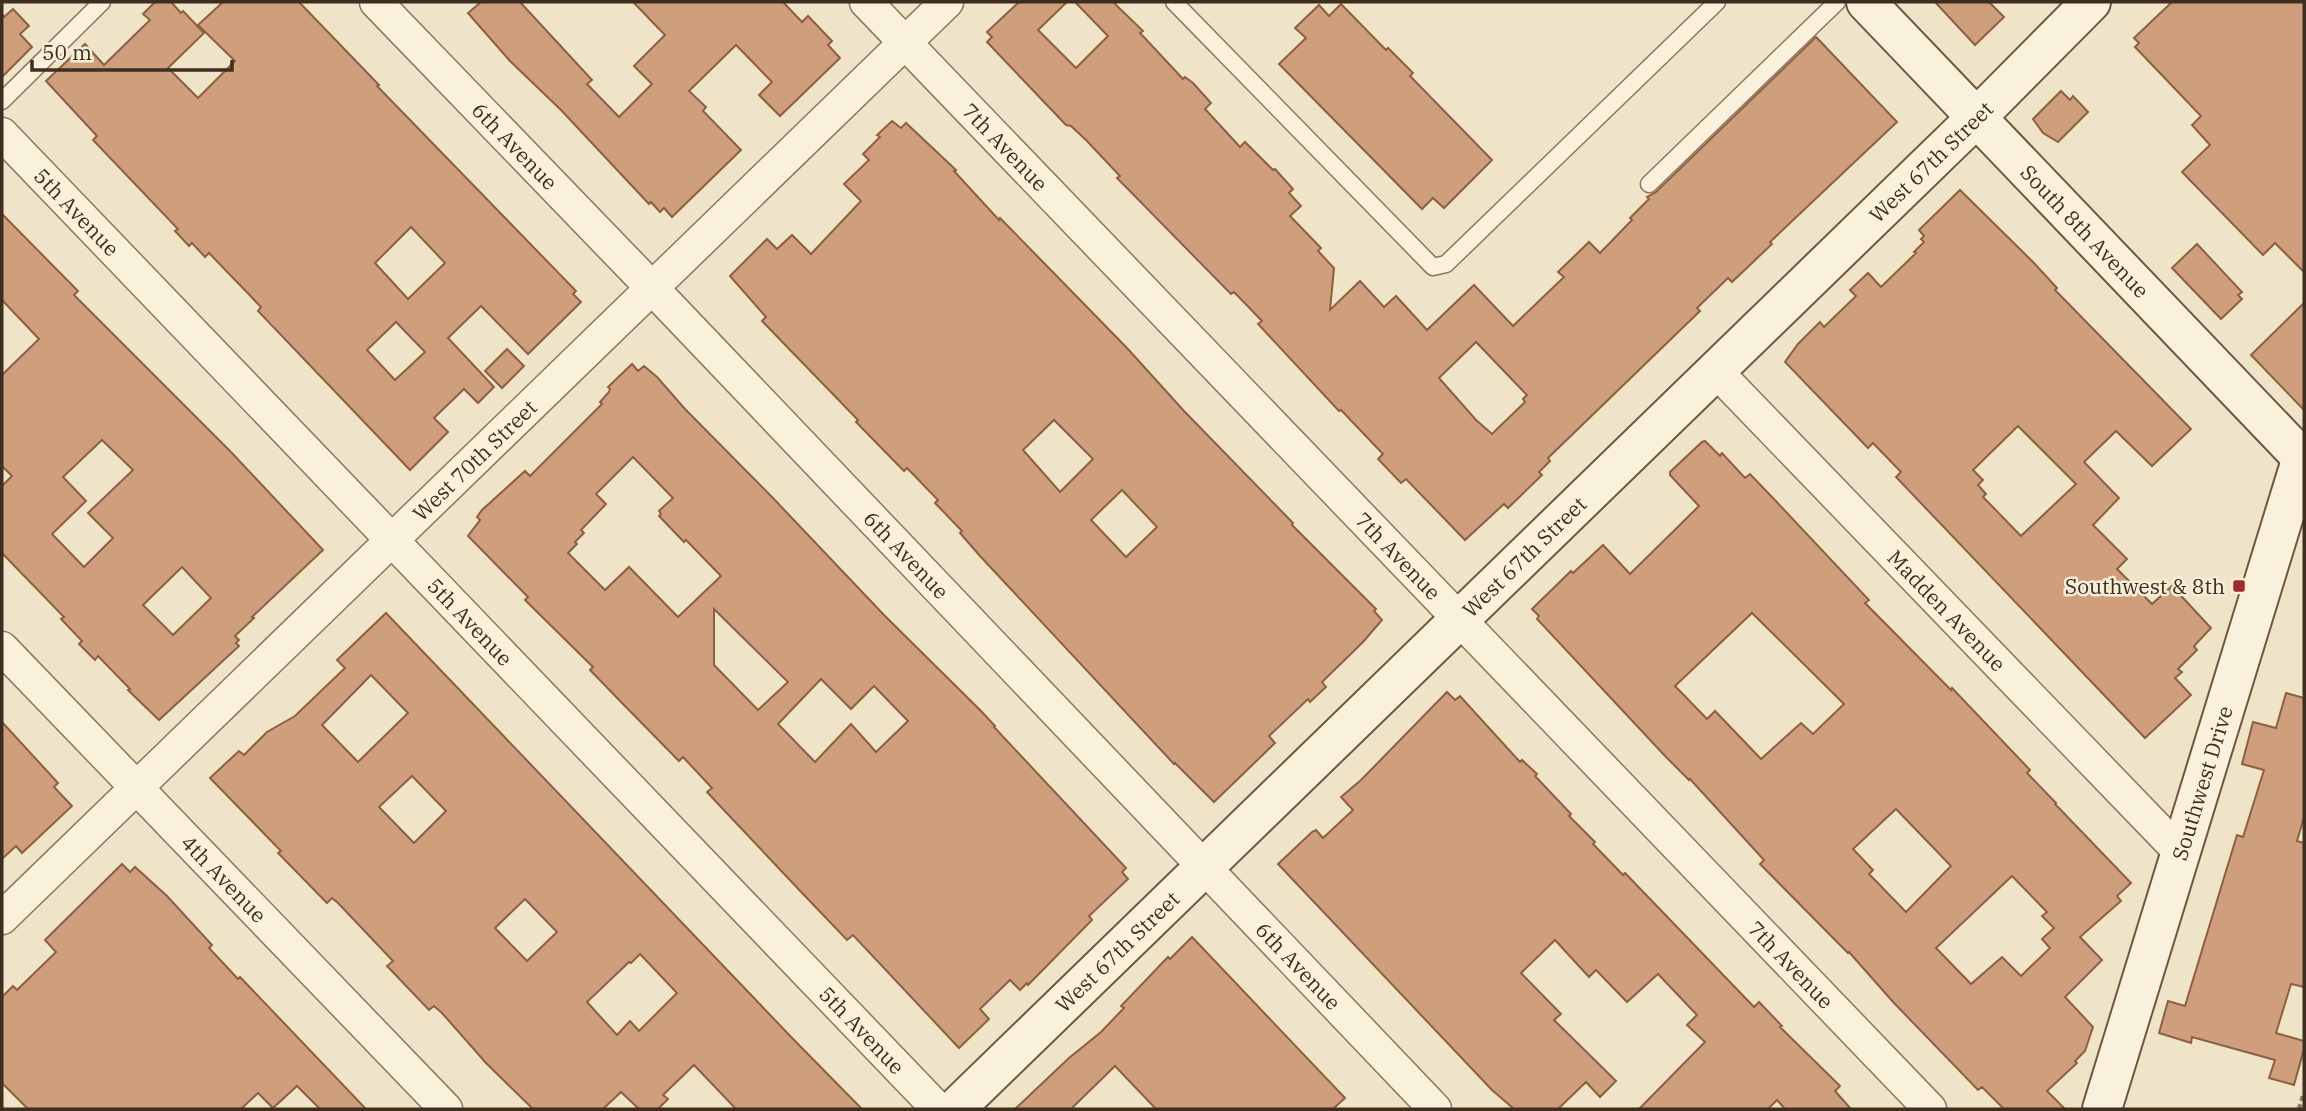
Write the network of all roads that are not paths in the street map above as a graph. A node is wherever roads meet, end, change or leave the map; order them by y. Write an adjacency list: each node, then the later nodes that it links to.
1 (102, 2): 11 (lane)
2 (376, 2): 15 (street, 6th Avenue)
3 (866, 2): 10 (street, 7th Avenue)
4 (947, 2): 10 (street, West 70th Street)
5 (1174, 2): 6 (lane)
6 (1717, 2)
7 (1837, 2): 14 (lane)
8 (1866, 2): 12 (street, South 8th Avenue)
9 (2091, 2): 12 (street, West 67th Street)
10 (905, 43): 15 (street, West 70th Street); 19 (street, 7th Avenue)
11 (2, 101)
12 (1977, 117): 16 (street, West 67th Street); 17 (street, South 8th Avenue)
13 (2, 134): 18 (street, 5th Avenue)
14 (1649, 184)
15 (653, 289): 18 (street, West 70th Street); 23 (street, 6th Avenue)
16 (1715, 370): 19 (street, West 67th Street); 22 (street, Madden Avenue)
17 (2303, 458): 22 (street, Southwest Drive)
18 (392, 540): 21 (street, West 70th Street); 26 (street, 5th Avenue)
19 (1458, 619): 23 (street, West 67th Street); 29 (street, 7th Avenue)
20 (2, 648): 21 (street, 4th Avenue)
21 (137, 788): 24 (street, West 70th Street); 25 (street, 4th Avenue)
22 (2179, 851): 30 (street, Southwest Drive)
23 (1205, 868): 27 (street, West 67th Street); 28 (street, 6th Avenue)
24 (2, 918)
25 (446, 1109)
26 (938, 1109)
27 (955, 1109)
28 (1435, 1109)
29 (1930, 1109)
30 (2102, 1109)

